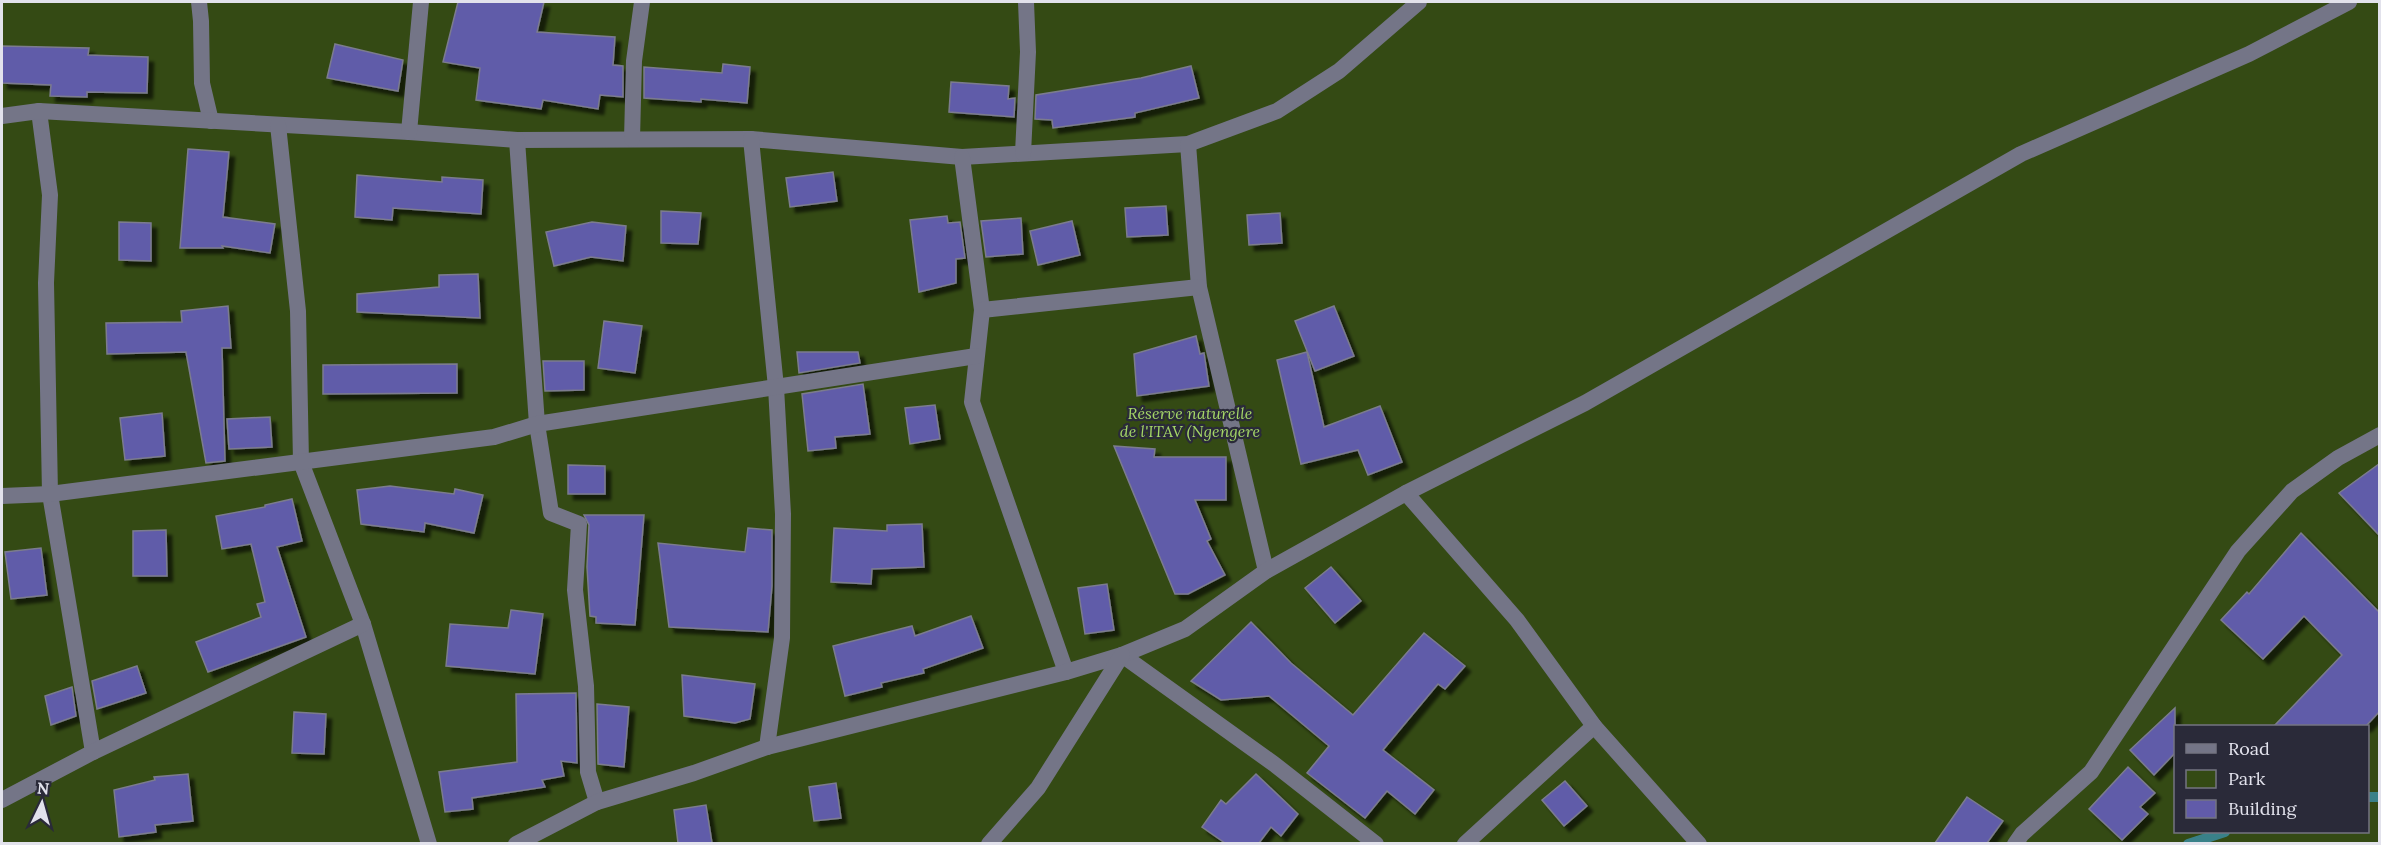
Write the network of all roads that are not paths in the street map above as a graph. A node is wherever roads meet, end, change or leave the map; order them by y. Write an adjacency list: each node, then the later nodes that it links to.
1 (199, 2): 9 (street)
2 (421, 2): 11 (street)
3 (642, 2): 12 (street)
4 (1026, 2): 16 (street)
5 (1419, 2): 15 (street)
6 (2349, 2): 25 (street)
7 (39, 111): 8 (street); 9 (street); 26 (street)
8 (2, 117)
9 (211, 121): 10 (street)
10 (278, 125): 11 (street); 24 (street)
11 (409, 132): 14 (street)
12 (632, 139): 13 (street); 14 (street)
13 (751, 139): 17 (street); 21 (street)
14 (517, 140): 22 (street)
15 (1188, 144): 16 (street); 18 (street)
16 (1023, 153): 17 (street)
17 (962, 157): 19 (street)
18 (1199, 287): 19 (street); 28 (street)
19 (982, 310): 20 (street)
20 (976, 356): 21 (street); 31 (street)
21 (776, 387): 22 (street); 33 (street)
22 (537, 424): 24 (street); 36 (street)
23 (2379, 435): 43 (street)
24 (301, 462): 26 (street); 29 (street)
25 (1406, 493): 28 (street); 32 (street)
26 (50, 494): 27 (street); 34 (street)
27 (2, 496)
28 (1266, 571): 30 (street)
29 (363, 624): 34 (street); 37 (street)
30 (1122, 654): 31 (street); 39 (street); 40 (street)
31 (1066, 672): 33 (street)
32 (1594, 726): 41 (street); 42 (street)
33 (767, 747): 36 (street)
34 (93, 752): 35 (street)
35 (2, 800)
36 (597, 802): 38 (street)
37 (429, 843)
38 (516, 843)
39 (988, 843)
40 (1376, 843)
41 (1465, 843)
42 (1699, 843)
43 (2015, 843)

